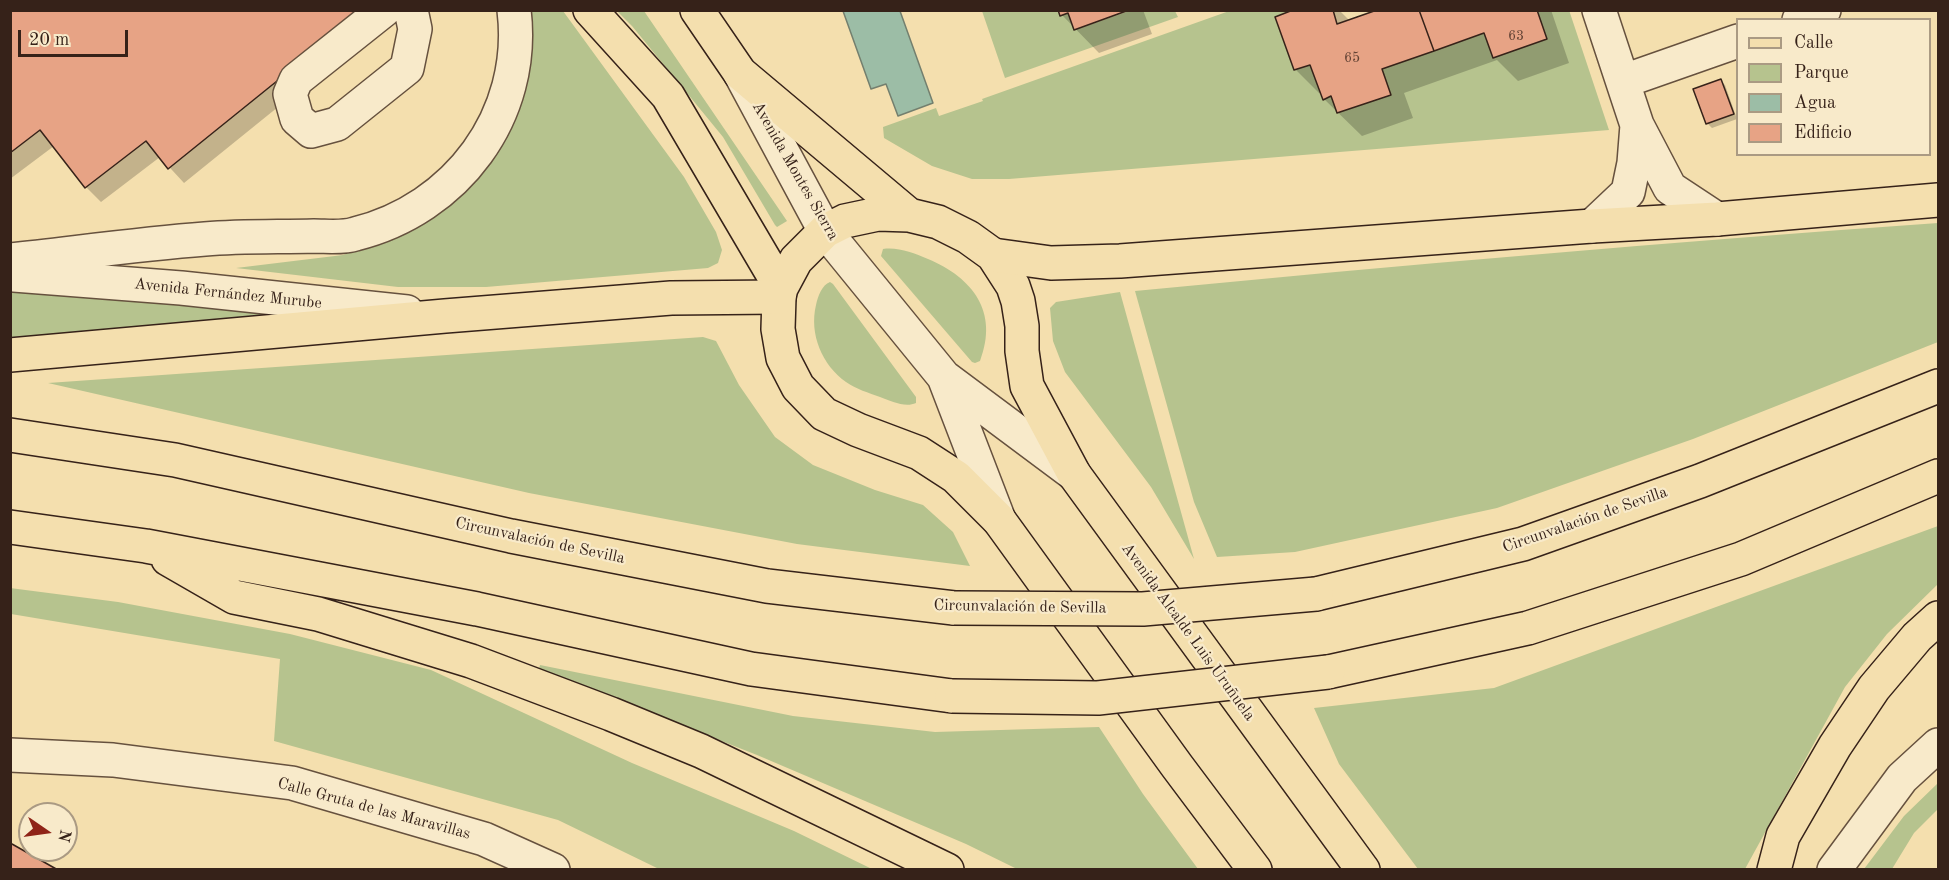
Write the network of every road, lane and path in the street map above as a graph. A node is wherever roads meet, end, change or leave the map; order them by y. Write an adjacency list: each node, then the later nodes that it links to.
1 (384, 10): 2 (street)
2 (411, 10)
3 (514, 10): 19 (street)
4 (590, 10): 21 (main road)
5 (697, 10): 10 (main road, Avenida Montes Sierra)
6 (1599, 10): 11 (street)
7 (1824, 10): 8 (street)
8 (1803, 18)
9 (1736, 41): 11 (street)
10 (740, 73): 14 (main road, Avenida Montes Sierra); 17 (street, Avenida Montes Sierra)
11 (1624, 81): 12 (street)
12 (1637, 125): 15 (street); 16 (street)
13 (1938, 200): 15 (main road)
14 (909, 215): 17 (main road); 18 (main road)
15 (1717, 219): 16 (main road)
16 (1592, 226): 18 (main road)
17 (825, 231): 21 (main road); 24 (street, Avenida Montes Sierra)
18 (993, 255): 27 (main road, Avenida Alcalde Luis Uruñuela)
19 (10, 260)
20 (10, 275): 22 (street, Avenida Fernández Murube)
21 (780, 293): 22 (main road); 29 (main road)
22 (445, 316): 23 (main road)
23 (10, 355)
24 (944, 377): 27 (street); 29 (street)
25 (1938, 386): 26 (main road, Circunvalación de Sevilla, bridge)
26 (10, 435)
27 (1074, 474): 39 (main road, Avenida Alcalde Luis Uruñuela)
28 (1938, 476): 31 (main road, bridge)
29 (999, 520): 38 (main road)
30 (10, 527): 31 (main road)
31 (146, 546): 37 (main road)
32 (1938, 618): 35 (main road)
33 (1938, 745): 42 (street)
34 (10, 755): 36 (street, Calle Gruta de las Maravillas)
35 (1783, 836): 40 (main road); 41 (main road)
36 (553, 870)
37 (947, 870)
38 (1255, 870)
39 (1362, 870)
40 (1764, 870)
41 (1774, 870)
42 (1834, 870)

